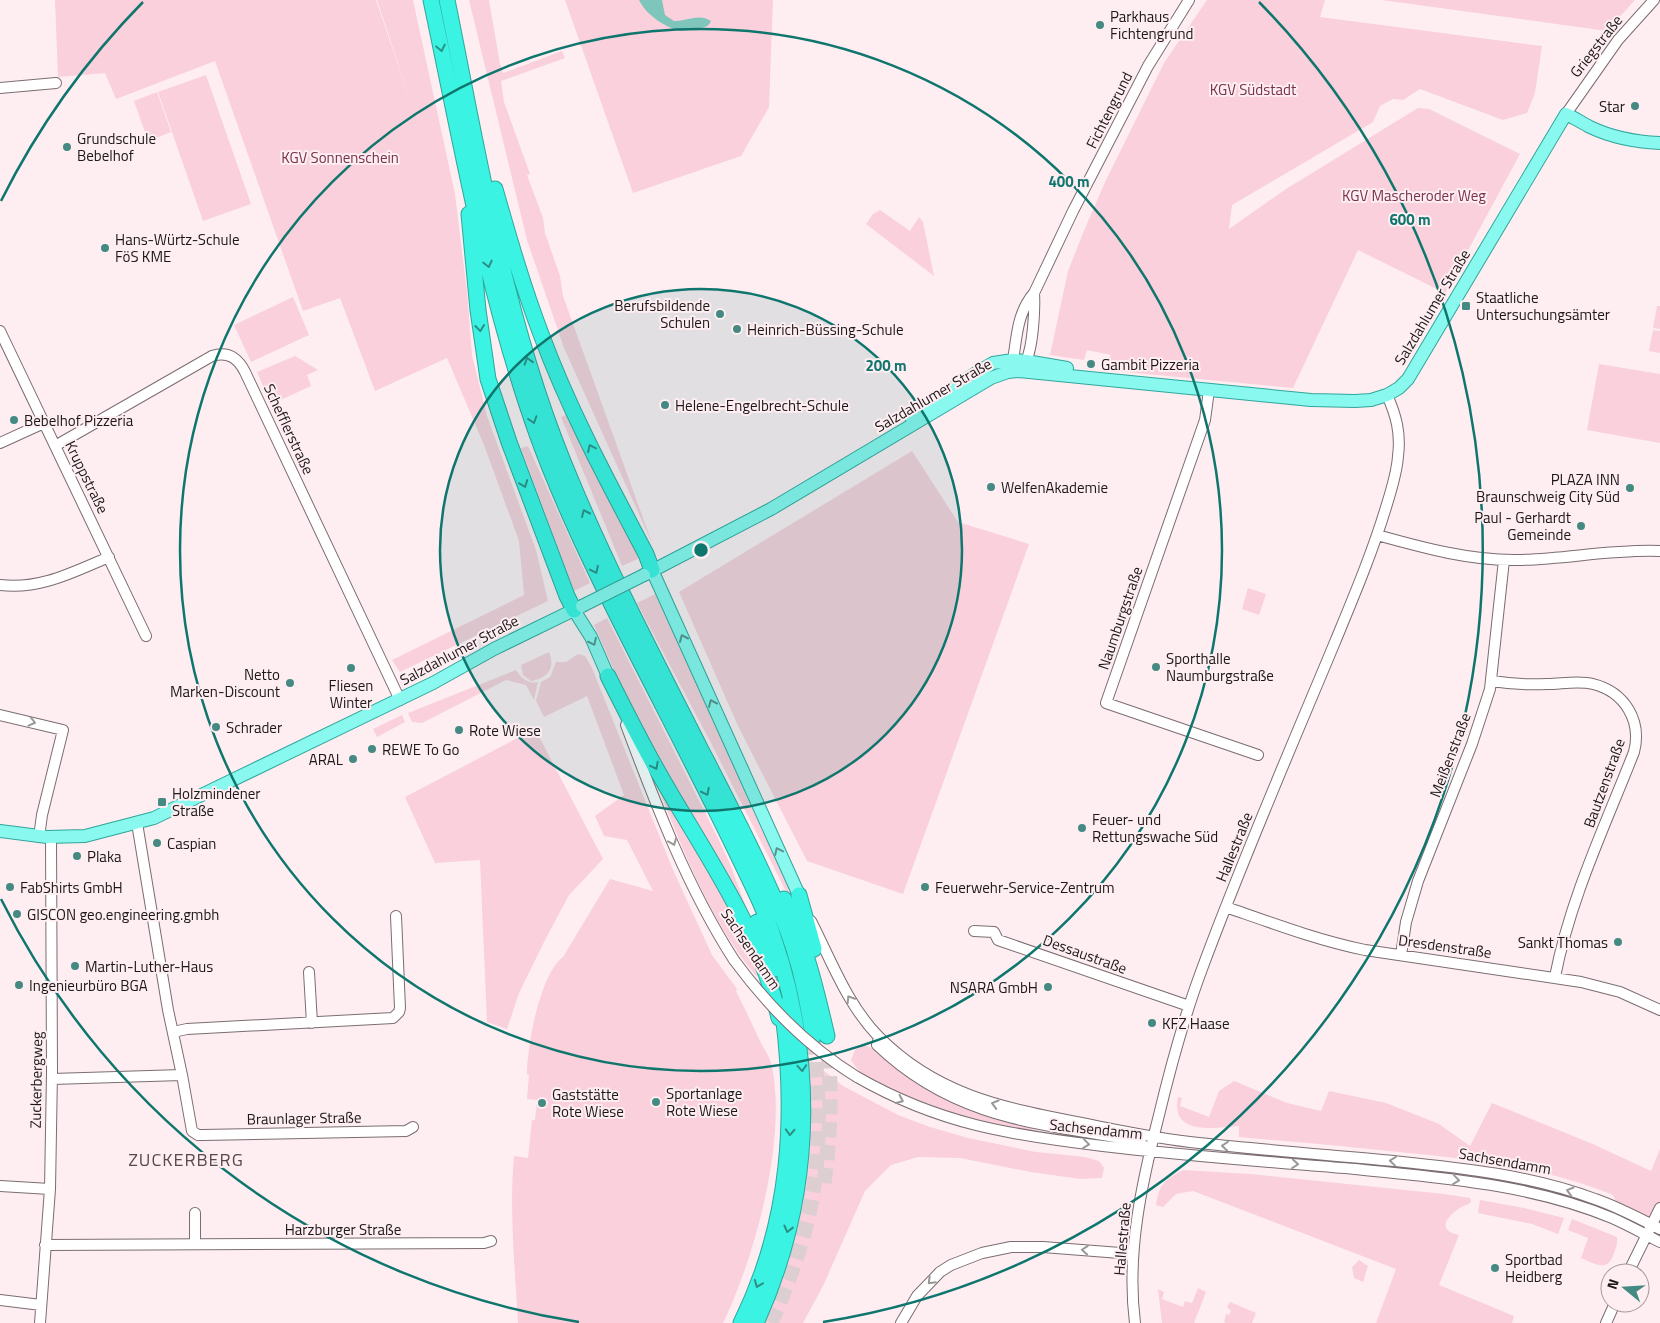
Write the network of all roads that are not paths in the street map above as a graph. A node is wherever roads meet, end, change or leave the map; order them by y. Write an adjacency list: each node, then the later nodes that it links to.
1 (432, 0): 10 (highway, one-way to 10)
2 (447, 0): 8 (highway)
3 (1189, 0): 11 (street, Fichtengrund)
4 (1654, 0): 7 (street, Griegstraße)
5 (56, 83): 6 (street)
6 (0, 88)
7 (1566, 114): 9 (main road); 15 (main road, Salzdahlumer Straße)
8 (474, 134): 23 (highway, one-way to 8); 36 (highway, one-way to 8)
9 (1660, 143)
10 (466, 166): 25 (highway, one-way to 25); 35 (highway, one-way to 35)
11 (1035, 291)
12 (0, 331): 16 (street, Kruppstraße)
13 (1019, 364): 13 (street); 14 (main road, Salzdahlumer Straße); 23 (main road, Salzdahlumer Straße)
14 (1209, 390): 15 (main road, Salzdahlumer Straße); 31 (street, Naumburgstraße)
15 (1387, 395): 19 (street, Hallestraße)
16 (44, 423): 17 (street); 18 (street, Kruppstraße)
17 (0, 443)
18 (55, 446): 21 (street, Kruppstraße); 29 (street, Schefflerstraße)
19 (1377, 535): 22 (street); 37 (street, Hallestraße)
20 (1660, 550): 22 (street)
21 (109, 557): 24 (street); 26 (street, Kruppstraße)
22 (1504, 560): 28 (street, Meißenstraße)
23 (648, 572): 25 (main road, Salzdahlumer Straße, bridge); 36 (main road, Sachsendamm, one-way to 23)
24 (0, 585)
25 (578, 608): 27 (main road, Sachsendamm, one-way to 27); 29 (main road, Salzdahlumer Straße)
26 (146, 636)
27 (608, 676): 48 (highway, one-way to 48); 53 (street, Sachsendamm, one-way to 53, bridge)
28 (1492, 681): 40 (street, Meißenstraße); 42 (street, Bautzenstraße)
29 (400, 700): 32 (main road, Salzdahlumer Straße)
30 (0, 715): 34 (street, one-way to 34)
31 (1258, 755)
32 (137, 823): 34 (main road, Salzdahlumer Straße); 46 (street)
33 (0, 831): 34 (main road, Salzdahlumer Straße)
34 (45, 837): 50 (street, Zuckerbergweg)
35 (732, 844): 48 (highway); 70 (highway, one-way to 70)
36 (799, 895): 47 (street, Sachsendamm, one-way to 36)
37 (1226, 907): 40 (street, Dresdenstraße); 43 (street, Hallestraße)
38 (396, 916): 45 (street)
39 (974, 931): 43 (street, Dessaustraße)
40 (1401, 955): 42 (street, Dresdenstraße)
41 (309, 972): 45 (street)
42 (1555, 977): 44 (street, Dresdenstraße)
43 (1189, 1006): 52 (street, Hallestraße)
44 (1660, 1010)
45 (312, 1023): 46 (street)
46 (173, 1032): 49 (street)
47 (879, 1038): 52 (street, Sachsendamm, one-way to 47); 53 (street, Sachsendamm)
48 (787, 1048): 69 (highway, one-way to 69)
49 (182, 1075): 50 (street); 51 (street, Braunlager Straße)
50 (52, 1079): 55 (street, Zuckerbergweg)
51 (413, 1127)
52 (1153, 1137): 53 (street, Hallestraße); 58 (street, Sachsendamm, one-way to 52)
53 (1149, 1151): 59 (street, Sachsendamm, one-way to 59); 64 (street, Hallestraße)
54 (0, 1186): 55 (street)
55 (50, 1189): 63 (street, Zuckerbergweg)
56 (1660, 1208): 58 (street)
57 (195, 1213): 62 (street)
58 (1656, 1227): 59 (street)
59 (1646, 1235): 61 (street, Sachsendamm); 65 (street)
60 (491, 1241): 62 (street, Harzburger Straße)
61 (1660, 1242)
62 (195, 1244): 63 (street, Harzburger Straße)
63 (45, 1245): 67 (street, Zuckerbergweg)
64 (1133, 1254): 71 (street, one-way to 71); 72 (street, Hallestraße)
65 (1633, 1263)
66 (0, 1300): 67 (street)
67 (41, 1305): 68 (street, Zuckerbergweg)
68 (40, 1323)
69 (741, 1323)
70 (756, 1323)
71 (901, 1323)
72 (1135, 1323)

